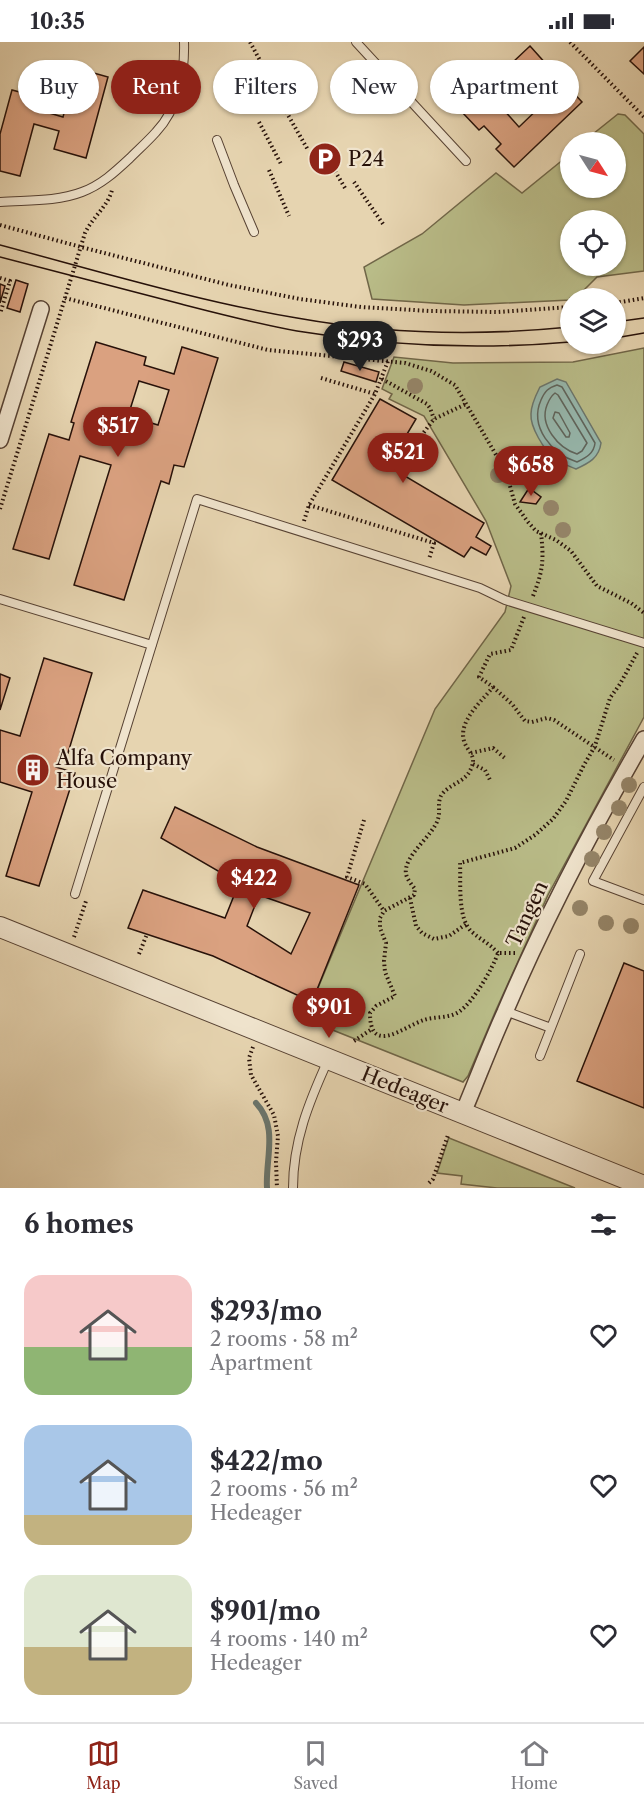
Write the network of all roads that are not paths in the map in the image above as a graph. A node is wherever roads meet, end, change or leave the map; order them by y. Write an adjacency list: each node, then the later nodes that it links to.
1 (184, 42): 5 (lane)
2 (356, 42): 4 (lane)
3 (217, 140): 6 (lane)
4 (466, 161)
5 (0, 202)
6 (254, 232)
7 (41, 309): 8 (street)
8 (0, 440)
9 (0, 598): 11 (lane)
10 (643, 643): 11 (lane)
11 (152, 645): 14 (lane)
12 (644, 739): 18 (street, Tangen)
13 (644, 787): 15 (lane)
14 (75, 894)
15 (644, 900)
16 (0, 927): 21 (street, Hedeager)
17 (580, 954): 19 (lane)
18 (505, 1011): 19 (lane); 22 (street, Tangen)
19 (551, 1028): 20 (lane)
20 (540, 1056)
21 (329, 1059): 22 (street, Hedeager); 24 (lane)
22 (463, 1113): 23 (street, Hedeager)
23 (644, 1186)
24 (293, 1188)

